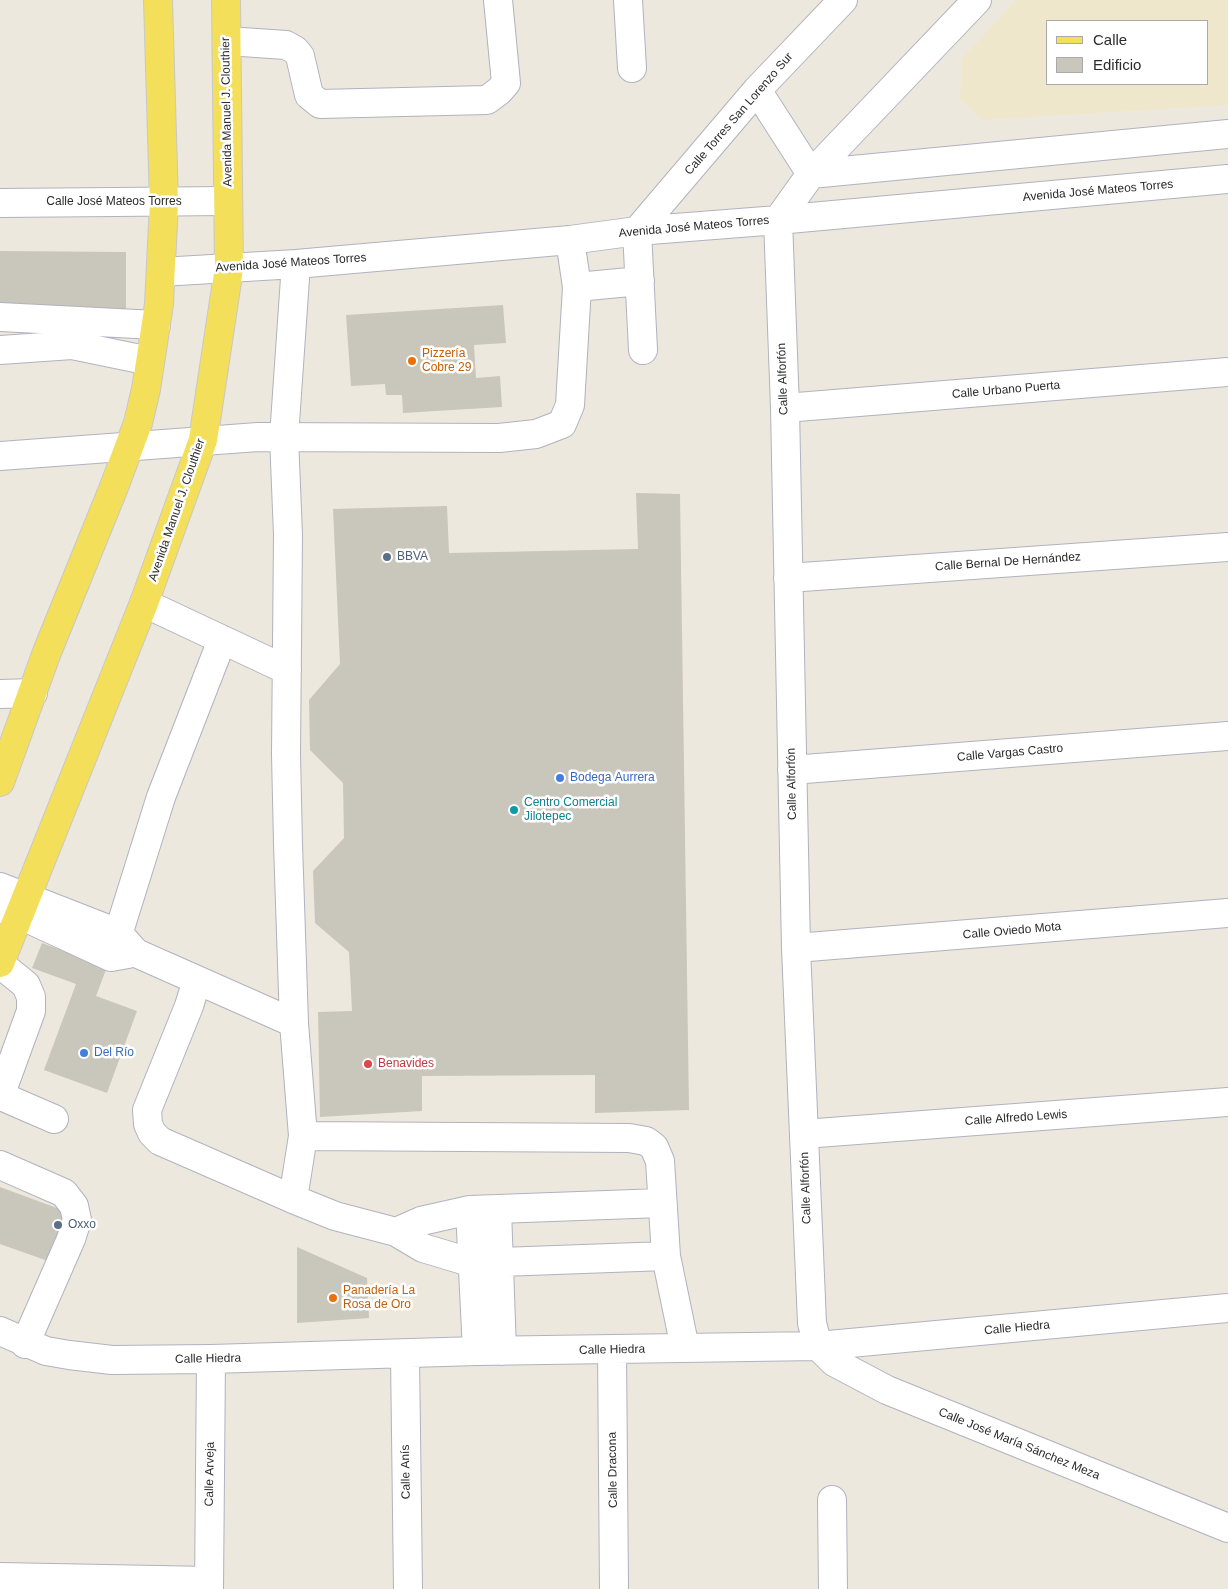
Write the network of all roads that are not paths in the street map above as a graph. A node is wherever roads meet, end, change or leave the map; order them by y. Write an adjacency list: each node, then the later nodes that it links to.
1 (158, 0): 15 (main road)
2 (226, 0): 7 (main road, Avenida Manuel J. Clouthier)
3 (498, 0): 7 (street)
4 (628, 0): 8 (street)
5 (843, 0): 9 (street, Calle Torres San Lorenzo Sur)
6 (977, 0): 11 (street)
7 (226, 40): 13 (main road, Avenida Manuel J. Clouthier)
8 (632, 68)
9 (757, 90): 11 (street); 17 (street, Calle Torres San Lorenzo Sur)
10 (1228, 134): 11 (street)
11 (811, 174): 16 (street)
12 (1228, 179): 16 (street, Avenida José Mateos Torres)
13 (228, 201): 15 (street, Calle José Mateos Torres); 20 (main road, Avenida Manuel J. Clouthier)
14 (0, 203): 15 (street, Calle José Mateos Torres)
15 (164, 203): 21 (main road)
16 (778, 220): 17 (street, Avenida José Mateos Torres); 30 (street, Calle Alforfón)
17 (637, 231): 18 (street, Avenida José Mateos Torres); 22 (street)
18 (570, 240): 19 (street, Avenida José Mateos Torres); 23 (street)
19 (296, 264): 20 (street, Avenida José Mateos Torres); 31 (street)
20 (229, 268): 21 (street, Avenida José Mateos Torres); 32 (main road, Avenida Manuel J. Clouthier)
21 (160, 272): 25 (main road)
22 (640, 281): 23 (street); 27 (street)
23 (577, 287): 31 (street)
24 (0, 317): 25 (street)
25 (156, 325): 28 (main road)
26 (0, 350): 28 (street)
27 (643, 350)
28 (150, 361): 33 (main road)
29 (1228, 372): 30 (street, Calle Urbano Puerta)
30 (785, 408): 36 (street, Calle Alforfón)
31 (284, 437): 32 (street); 39 (street)
32 (203, 440): 33 (street); 37 (main road, Avenida Manuel J. Clouthier)
33 (128, 446): 34 (street); 40 (main road)
34 (0, 456)
35 (1228, 547): 36 (street, Calle Bernal De Hernández)
36 (788, 578): 43 (street, Calle Alforfón)
37 (144, 604): 38 (street); 46 (main road, Avenida Manuel J. Clouthier)
38 (222, 640): 39 (street); 48 (street)
39 (287, 670): 52 (street)
40 (33, 693): 41 (street); 44 (main road)
41 (0, 694)
42 (1228, 736): 43 (street, Calle Vargas Castro)
43 (792, 770): 49 (street, Calle Alforfón)
44 (0, 782)
45 (0, 887): 46 (street)
46 (16, 907): 48 (street); 50 (main road, Avenida Manuel J. Clouthier)
47 (1228, 913): 49 (street, Calle Oviedo Mota)
48 (122, 948): 51 (street)
49 (796, 948): 56 (street, Calle Alforfón)
50 (0, 964): 53 (street)
51 (198, 980): 52 (street); 59 (street)
52 (294, 1023): 57 (street)
53 (0, 1096): 55 (street)
54 (1228, 1102): 56 (street, Calle Alfredo Lewis)
55 (54, 1119)
56 (804, 1134): 69 (street, Calle Alforfón)
57 (303, 1136): 59 (street); 60 (street)
58 (0, 1165): 68 (street)
59 (293, 1199): 63 (street)
60 (661, 1202): 61 (street); 64 (street)
61 (497, 1209): 62 (street); 65 (street)
62 (470, 1210): 63 (street); 65 (street)
63 (396, 1232): 65 (street)
64 (666, 1256): 65 (street); 70 (street)
65 (486, 1263): 72 (street)
66 (1228, 1308): 69 (street, Calle Hiedra)
67 (0, 1331): 68 (street, Calle Hiedra)
68 (25, 1344): 74 (street, Calle Hiedra)
69 (818, 1346): 70 (street, Calle Hiedra); 76 (street, Calle José María Sánchez Meza)
70 (685, 1348): 71 (street, Calle Hiedra)
71 (612, 1350): 72 (street, Calle Hiedra); 80 (street, Calle Dracona)
72 (490, 1351): 73 (street, Calle Hiedra)
73 (405, 1355): 74 (street, Calle Hiedra); 79 (street, Calle Anís)
74 (211, 1359): 78 (street, Calle Arveja)
75 (832, 1500): 81 (street)
76 (1228, 1528)
77 (0, 1577): 78 (street)
78 (209, 1585)
79 (408, 1589)
80 (614, 1589)
81 (833, 1589)

